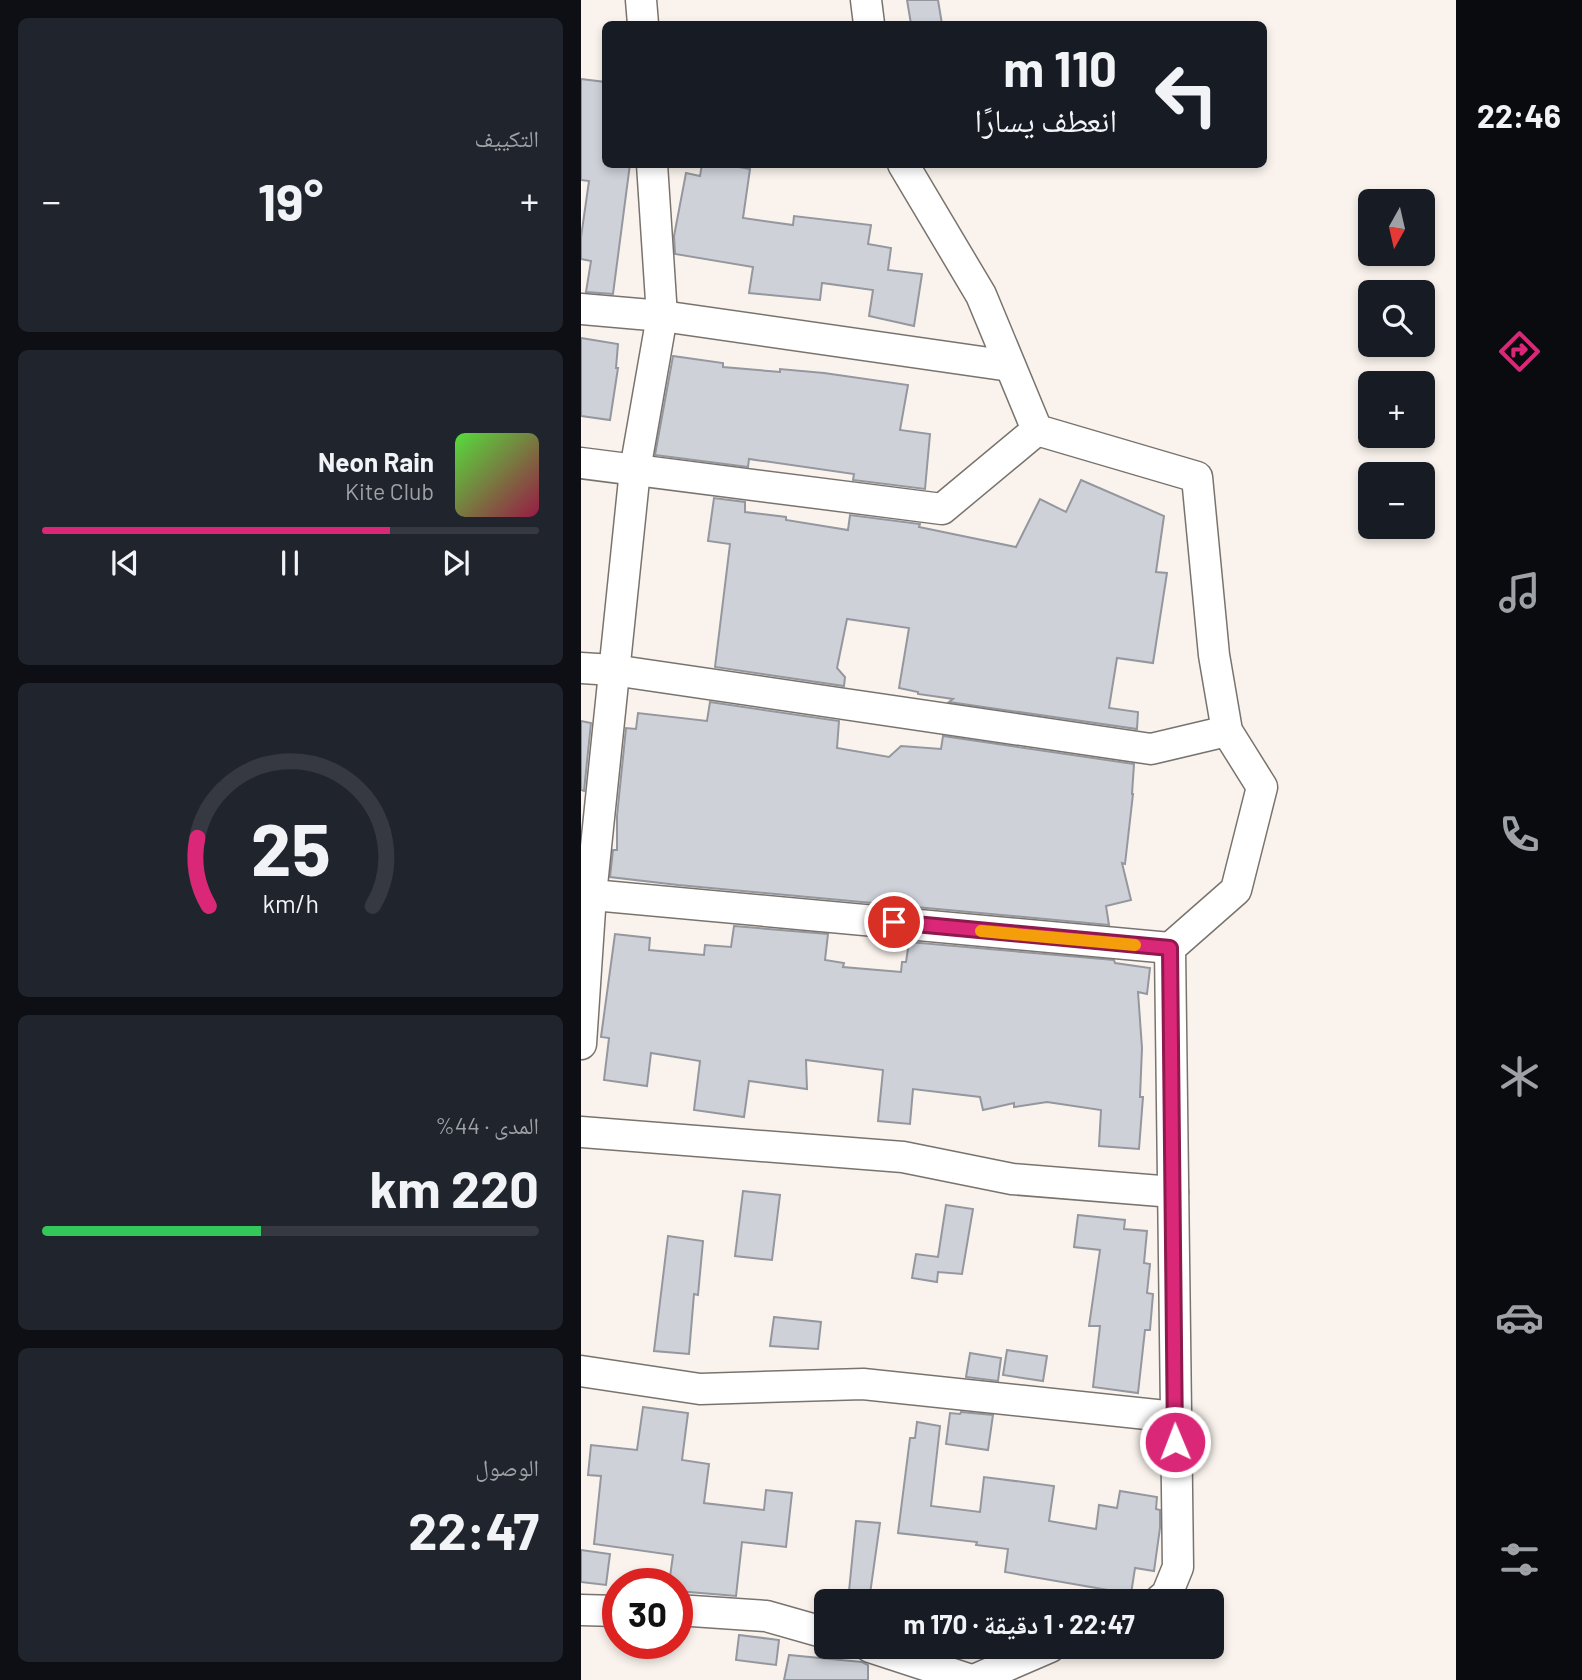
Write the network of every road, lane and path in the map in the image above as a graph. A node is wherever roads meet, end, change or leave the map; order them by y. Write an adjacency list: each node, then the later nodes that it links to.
1 (641, 0): 3 (street)
2 (866, 0): 4 (street)
3 (643, 21)
4 (869, 21)
5 (652, 168): 8 (street)
6 (905, 168): 9 (street)
7 (581, 309): 8 (street)
8 (662, 316): 9 (street); 12 (street)
9 (1010, 366): 10 (street)
10 (1037, 430): 12 (street); 15 (street)
11 (581, 463): 12 (street)
12 (635, 470): 14 (street)
13 (581, 668): 14 (street)
14 (614, 670): 15 (street); 16 (street)
15 (1227, 731): 17 (street)
16 (586, 894): 17 (street); 18 (street)
17 (1170, 948): 20 (street)
18 (581, 1044)
19 (581, 1132): 20 (street)
20 (1173, 1192): 22 (street)
21 (581, 1371): 22 (street)
22 (1175, 1417): 23 (street)
23 (1169, 1589)
24 (581, 1610): 25 (street)
25 (602, 1611)
26 (693, 1611): 27 (street)
27 (814, 1630)
28 (907, 1659): 30 (street)
29 (1022, 1659): 30 (street)
30 (973, 1680)

